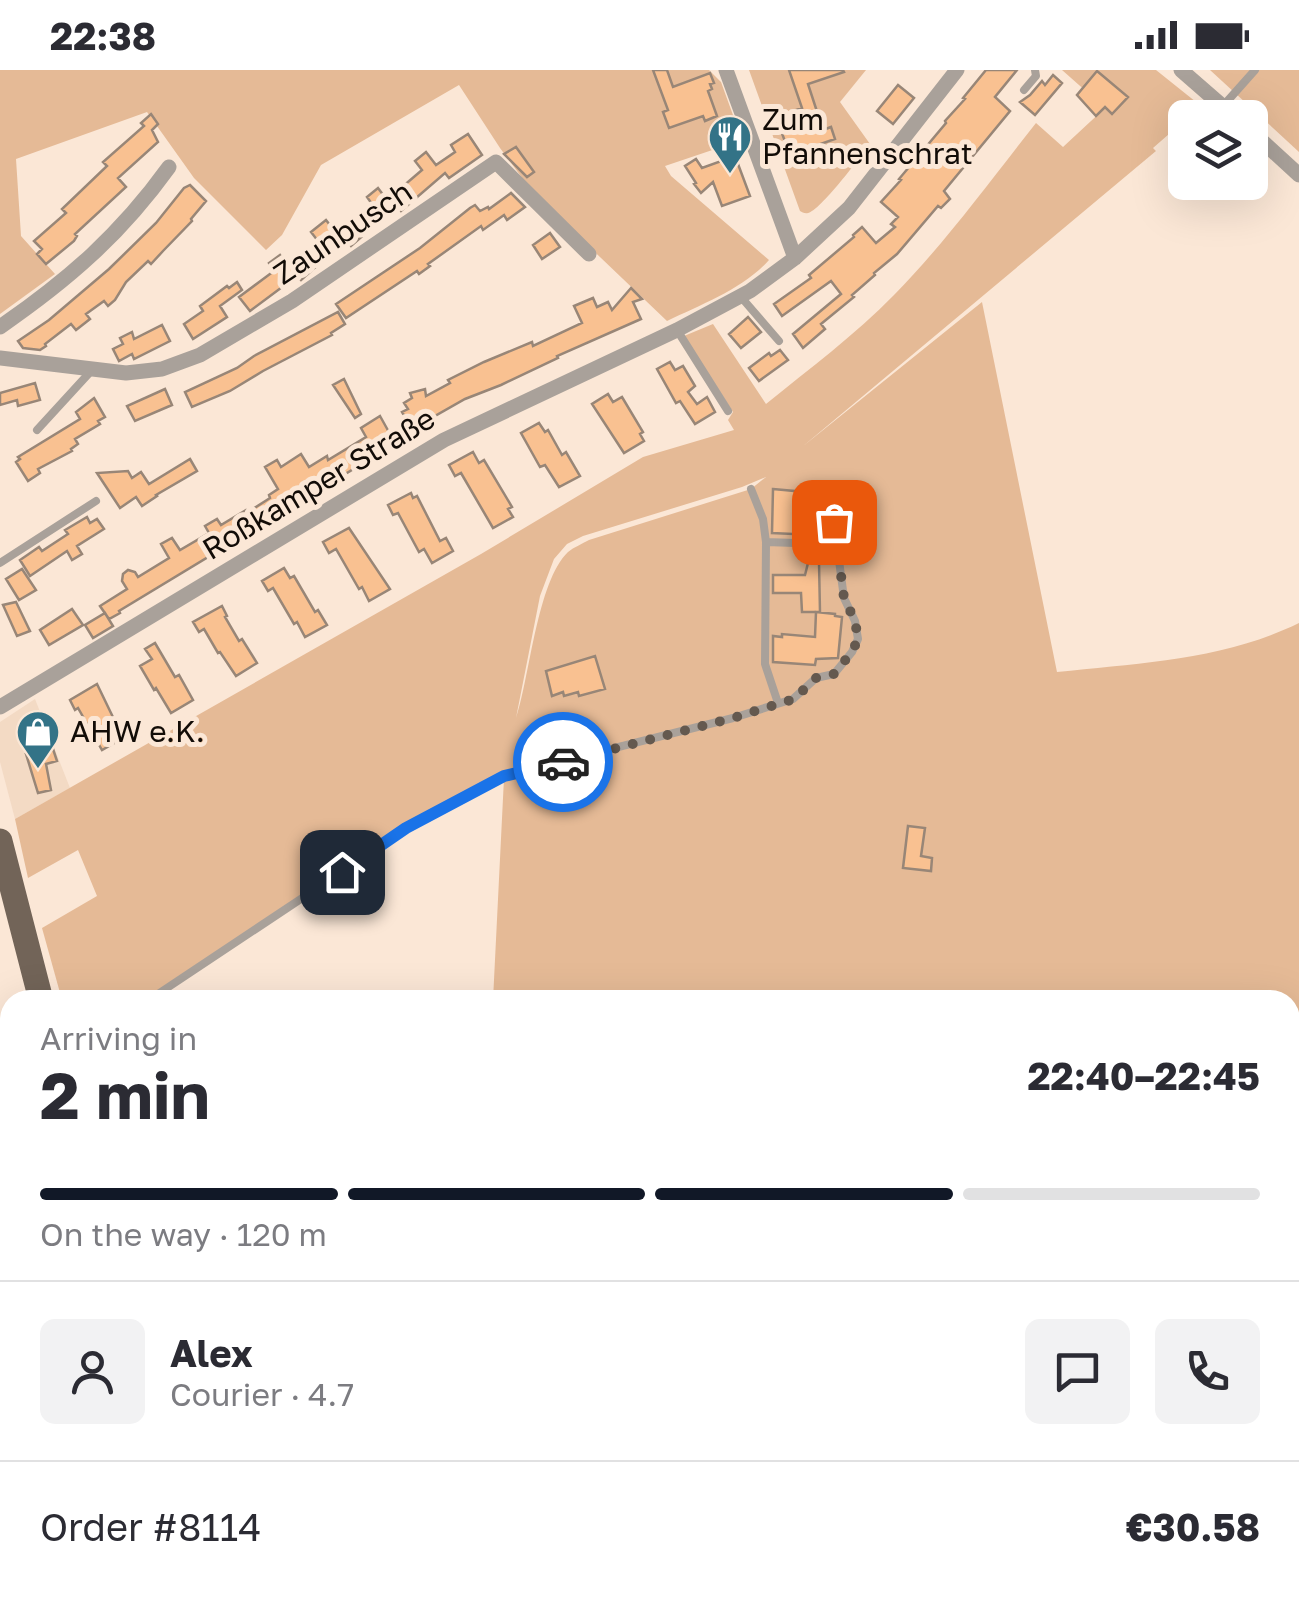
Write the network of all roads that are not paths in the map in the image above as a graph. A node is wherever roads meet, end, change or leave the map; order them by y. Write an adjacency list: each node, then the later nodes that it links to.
1 (726, 70): 13 (street)
2 (957, 70): 13 (street, Roßkamper Straße)
3 (1035, 70): 6 (lane)
4 (1182, 70): 7 (street)
5 (1255, 70): 8 (lane)
6 (1024, 90)
7 (1216, 100)
8 (1236, 100)
9 (1268, 146): 11 (street)
10 (169, 166): 15 (street)
11 (1299, 174)
12 (589, 254): 19 (street, Zaunbusch)
13 (795, 258): 14 (street, Roßkamper Straße)
14 (741, 297): 16 (street, Roßkamper Straße); 17 (lane)
15 (0, 327)
16 (677, 330): 20 (lane); 27 (street, Roßkamper Straße)
17 (778, 341)
18 (0, 358): 19 (street, Zaunbusch)
19 (92, 370): 21 (lane)
20 (728, 412)
21 (37, 430)
22 (751, 489): 24 (lane)
23 (96, 501): 25 (lane)
24 (766, 542): 26 (lane); 26 (lane)
25 (0, 563)
26 (778, 704): 30 (lane)
27 (0, 707)
28 (0, 841): 29 (main road)
29 (39, 990)
30 (164, 990)

